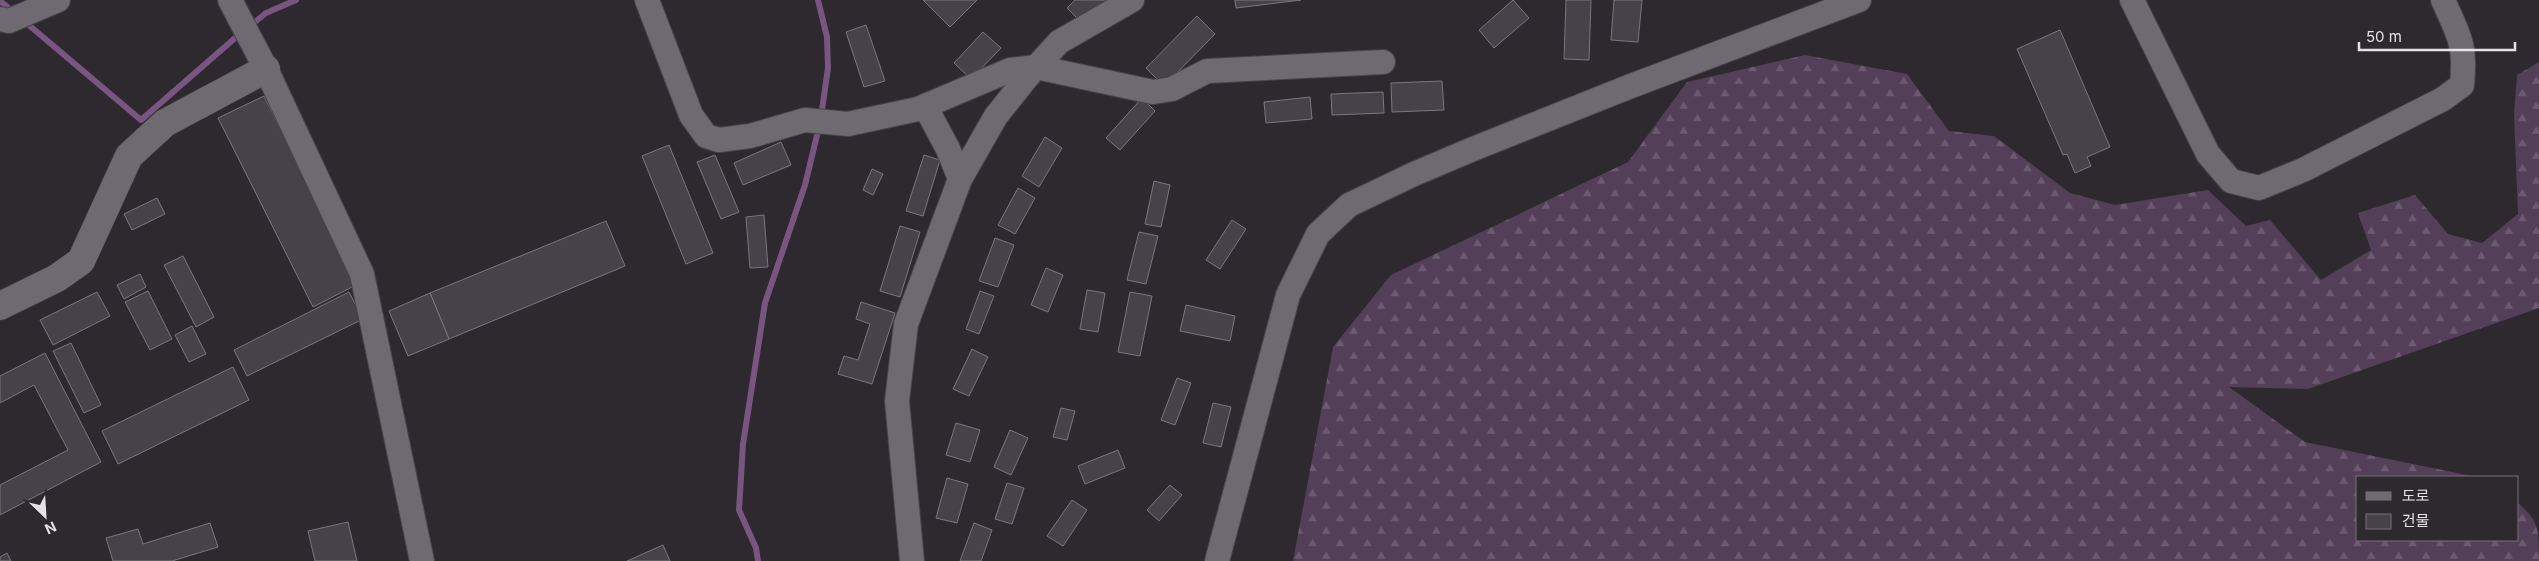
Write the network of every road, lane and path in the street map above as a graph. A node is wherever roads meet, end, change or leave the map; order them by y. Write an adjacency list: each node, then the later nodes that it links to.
1 (58, 0): 8 (street)
2 (230, 0): 11 (street)
3 (647, 0): 12 (street)
4 (1132, 0): 10 (street)
5 (1859, 0): 17 (street)
6 (2132, 0): 7 (street)
7 (2443, 0)
8 (14, 17)
9 (1383, 62): 10 (street)
10 (1036, 67): 12 (street); 13 (street)
11 (266, 69): 14 (street); 15 (street)
12 (925, 106): 13 (street)
13 (960, 179): 16 (street)
14 (0, 306)
15 (422, 561)
16 (912, 561)
17 (1217, 561)

